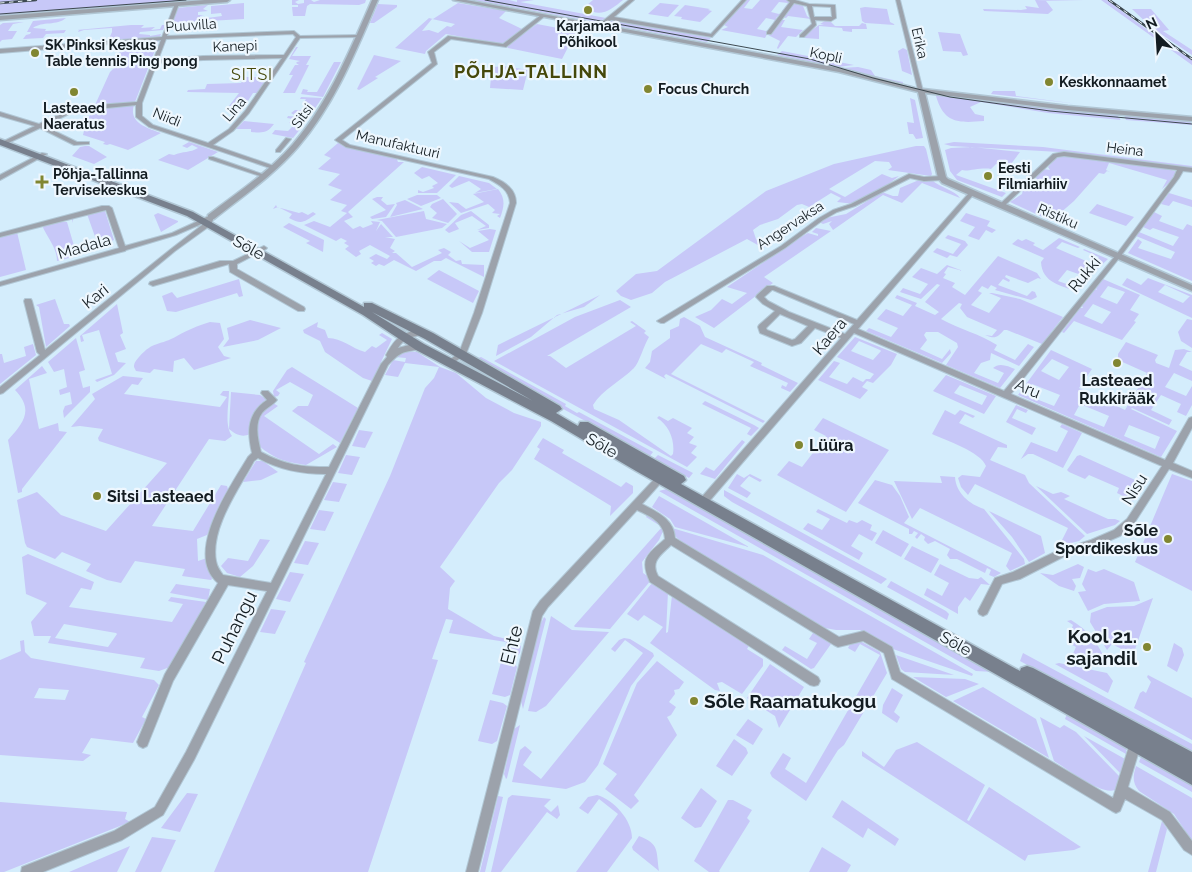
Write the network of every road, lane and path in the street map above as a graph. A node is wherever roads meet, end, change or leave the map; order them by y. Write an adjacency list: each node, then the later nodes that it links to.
1 (227, 0): 9 (street)
2 (375, 0): 17 (street, Sitsi)
3 (456, 0): 11 (street, Kopli)
4 (632, 0): 13 (street)
5 (744, 0): 13 (street)
6 (898, 0): 24 (street, Erika)
7 (791, 1): 8 (street); 16 (street)
8 (802, 2): 10 (street)
9 (177, 4): 12 (street); 20 (street, Niidi)
10 (809, 5): 14 (street); 14 (street)
11 (544, 16): 15 (street, Kopli); 66 (street, Manufaktuuri)
12 (0, 18)
13 (610, 18): 15 (street)
14 (814, 18): 18 (street)
15 (600, 26): 24 (street, Kopli)
16 (769, 33)
17 (360, 36): 19 (street); 36 (street, Sitsi)
18 (802, 36)
19 (299, 37): 20 (street, Puuvilla); 22 (street, Lina)
20 (164, 38): 21 (street, Puuvilla); 23 (street, Niidi)
21 (0, 51)
22 (287, 56): 23 (street, Kanepi); 32 (street, Lina)
23 (155, 62): 25 (street, Niidi)
24 (921, 90): 27 (street, Kopli); 41 (street)
25 (139, 103): 28 (street); 32 (street, Niidi)
26 (0, 114): 28 (street)
27 (1192, 119)
28 (40, 126): 30 (street); 31 (street)
29 (288, 140): 33 (street)
30 (3, 141): 34 (main road, Sõle)
31 (87, 144)
32 (208, 146): 36 (street, Niidi)
33 (278, 151)
34 (42, 156): 40 (street); 44 (main road, Sõle)
35 (211, 158): 39 (street)
36 (272, 167): 39 (street, Sitsi)
37 (1181, 169): 38 (street, Heina); 43 (street, Heina); 50 (street, Rukki)
38 (1192, 170)
39 (262, 175): 44 (street, Sitsi)
40 (0, 178)
41 (942, 178): 42 (street, Ristiku); 58 (street, Angervaksa)
42 (971, 194): 43 (street, Ristiku); 60 (street, Kaera)
43 (1001, 206): 50 (street, Ristiku)
44 (208, 221): 45 (street, Madala); 47 (street, Kari); 49 (main road, Sõle)
45 (174, 234): 47 (street); 48 (street, Madala)
46 (0, 235): 48 (street)
47 (188, 239): 65 (street, Kari)
48 (123, 250): 52 (street, Madala)
49 (261, 250): 51 (street); 61 (main road, Sõle); 63 (main road, Sõle)
50 (1118, 256): 54 (street, Ristiku); 71 (street, Rukki)
51 (233, 263): 53 (street); 56 (street)
52 (0, 284)
53 (153, 284)
54 (1192, 288)
55 (28, 301): 65 (street)
56 (301, 309)
57 (780, 310): 59 (street); 59 (street); 60 (street, Aru)
58 (661, 320)
59 (814, 324): 62 (street)
60 (855, 326): 62 (street, Kaera); 71 (street, Aru)
61 (422, 332): 63 (street); 66 (main road, Sõle)
62 (846, 337): 78 (street, Kaera)
63 (400, 338): 64 (main road, Sõle); 68 (street)
64 (420, 347): 67 (main road, Sõle); 68 (street, Puhangu)
65 (45, 354): 69 (street, Kari)
66 (462, 354): 67 (street); 76 (main road, Sõle)
67 (449, 363): 76 (main road, Sõle)
68 (386, 364): 75 (street, Puhangu)
69 (0, 391)
70 (265, 393): 73 (street)
71 (1005, 395): 74 (street, Aru)
72 (1192, 420): 74 (street, Nisu)
73 (257, 454): 75 (street); 81 (street)
74 (1168, 464): 77 (street, Aru); 84 (street, Nisu)
75 (332, 470): 83 (street, Puhangu)
76 (663, 475): 78 (main road, Sõle); 79 (street, Ehte)
77 (1192, 475)
78 (705, 499): 87 (main road, Sõle); 88 (main road, Sõle)
79 (635, 504): 80 (street); 93 (street, Ehte)
80 (670, 540): 85 (street); 90 (street)
81 (212, 562): 82 (street)
82 (225, 580): 83 (street); 86 (street)
83 (274, 588): 92 (street, Puhangu)
84 (982, 611)
85 (814, 681)
86 (143, 742)
87 (1135, 744): 89 (main road, Sõle); 90 (street)
88 (1192, 761)
89 (1192, 776)
90 (1121, 790): 91 (street)
91 (1192, 849)
92 (27, 872)
93 (472, 872)

